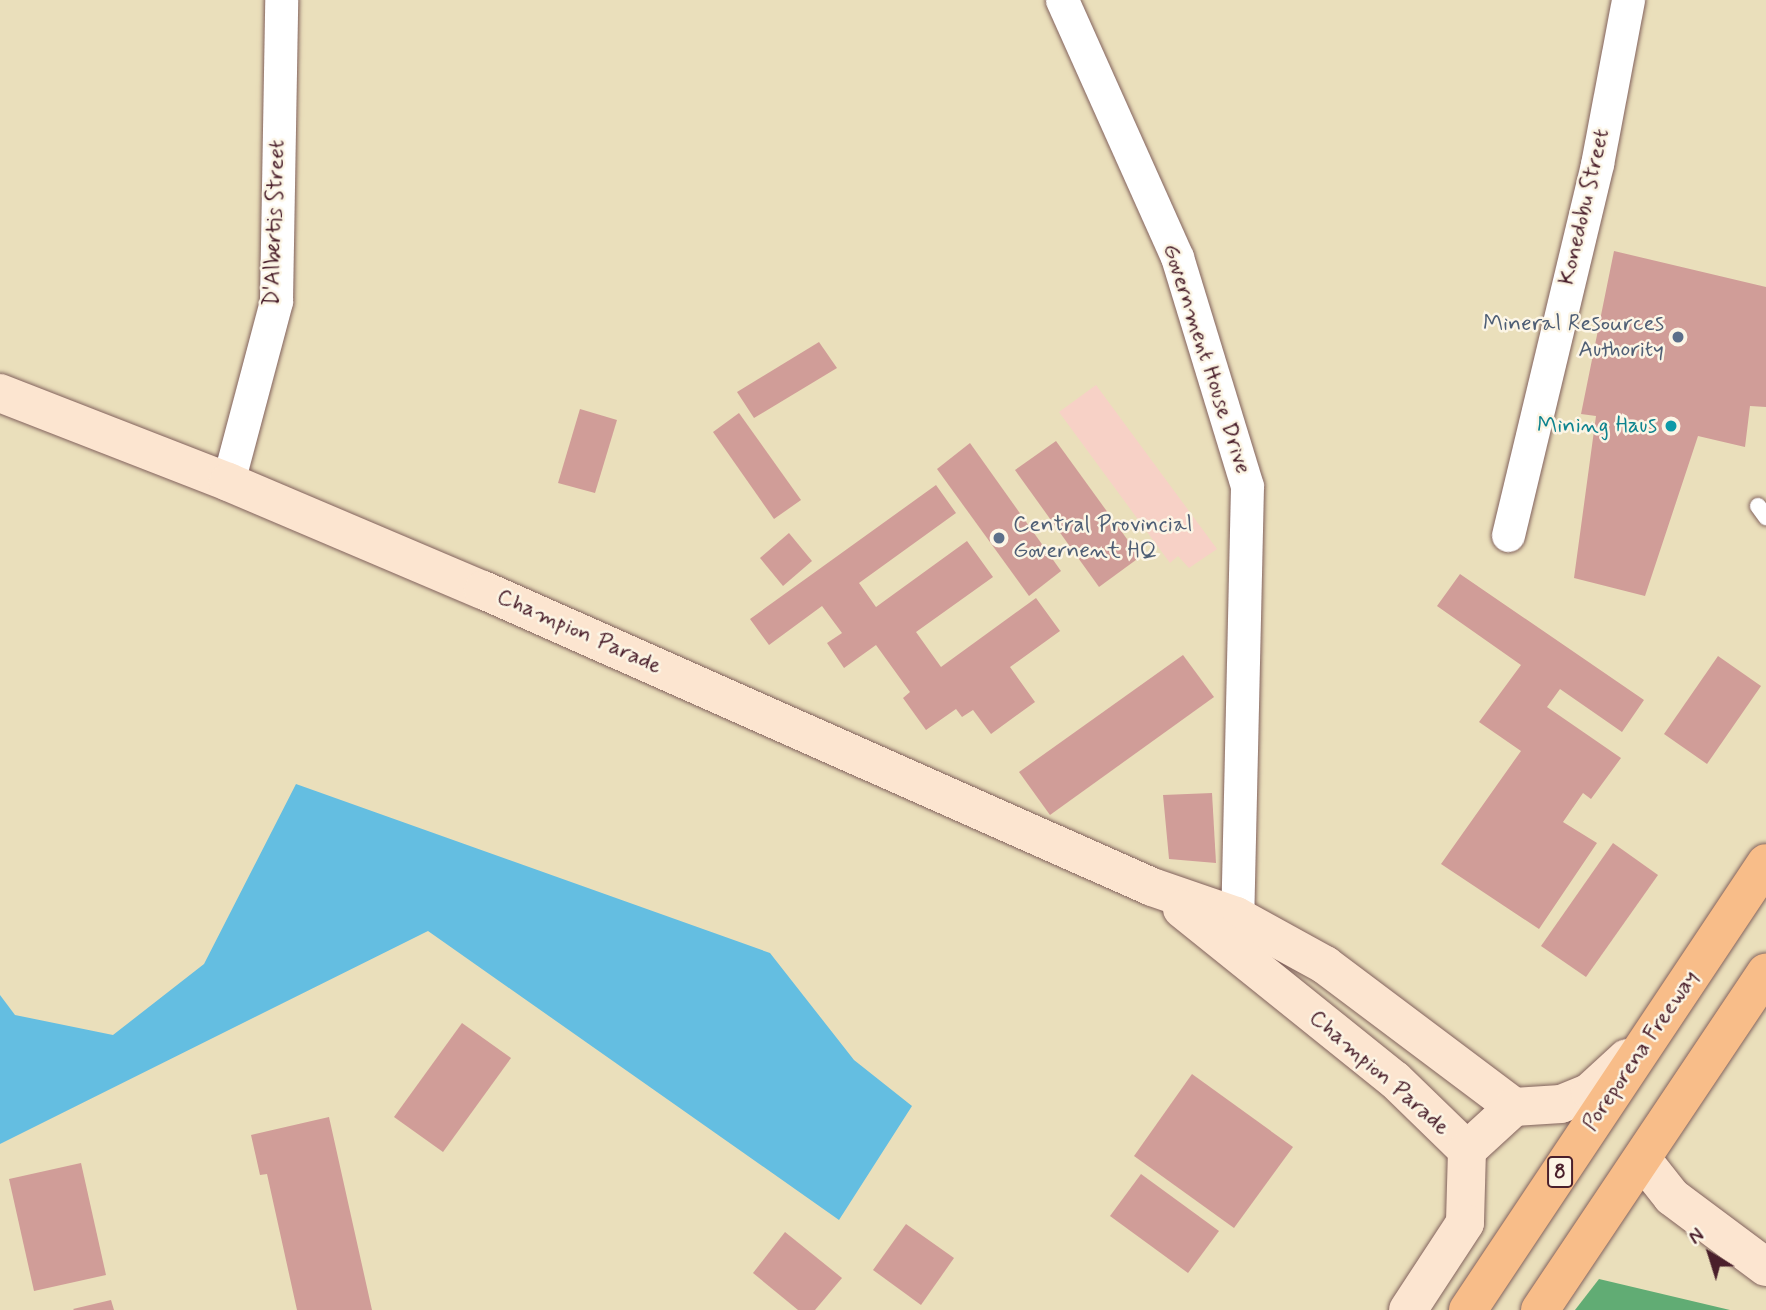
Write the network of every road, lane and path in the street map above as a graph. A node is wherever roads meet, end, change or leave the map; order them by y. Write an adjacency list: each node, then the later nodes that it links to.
1 (281, 0): 5 (street, D'Albertis Street)
2 (1062, 0): 8 (street, Government House Drive)
3 (1628, 0): 6 (street, Konedobu Street)
4 (0, 393): 5 (main road, Champion Parade)
5 (228, 482): 8 (main road, Champion Parade)
6 (1508, 535)
7 (1766, 863): 10 (highway, Poreporena Freeway / 8)
8 (1236, 933): 11 (main road, Champion Parade); 12 (main road, Champion Parade)
9 (1766, 973): 13 (highway)
10 (1652, 1035): 11 (main road); 16 (highway, Poreporena Freeway / 8)
11 (1514, 1107): 12 (main road)
12 (1467, 1150): 15 (main road, Champion Parade)
13 (1642, 1159): 14 (main road); 17 (highway)
14 (1766, 1267)
15 (1408, 1310)
16 (1468, 1310)
17 (1539, 1310)

